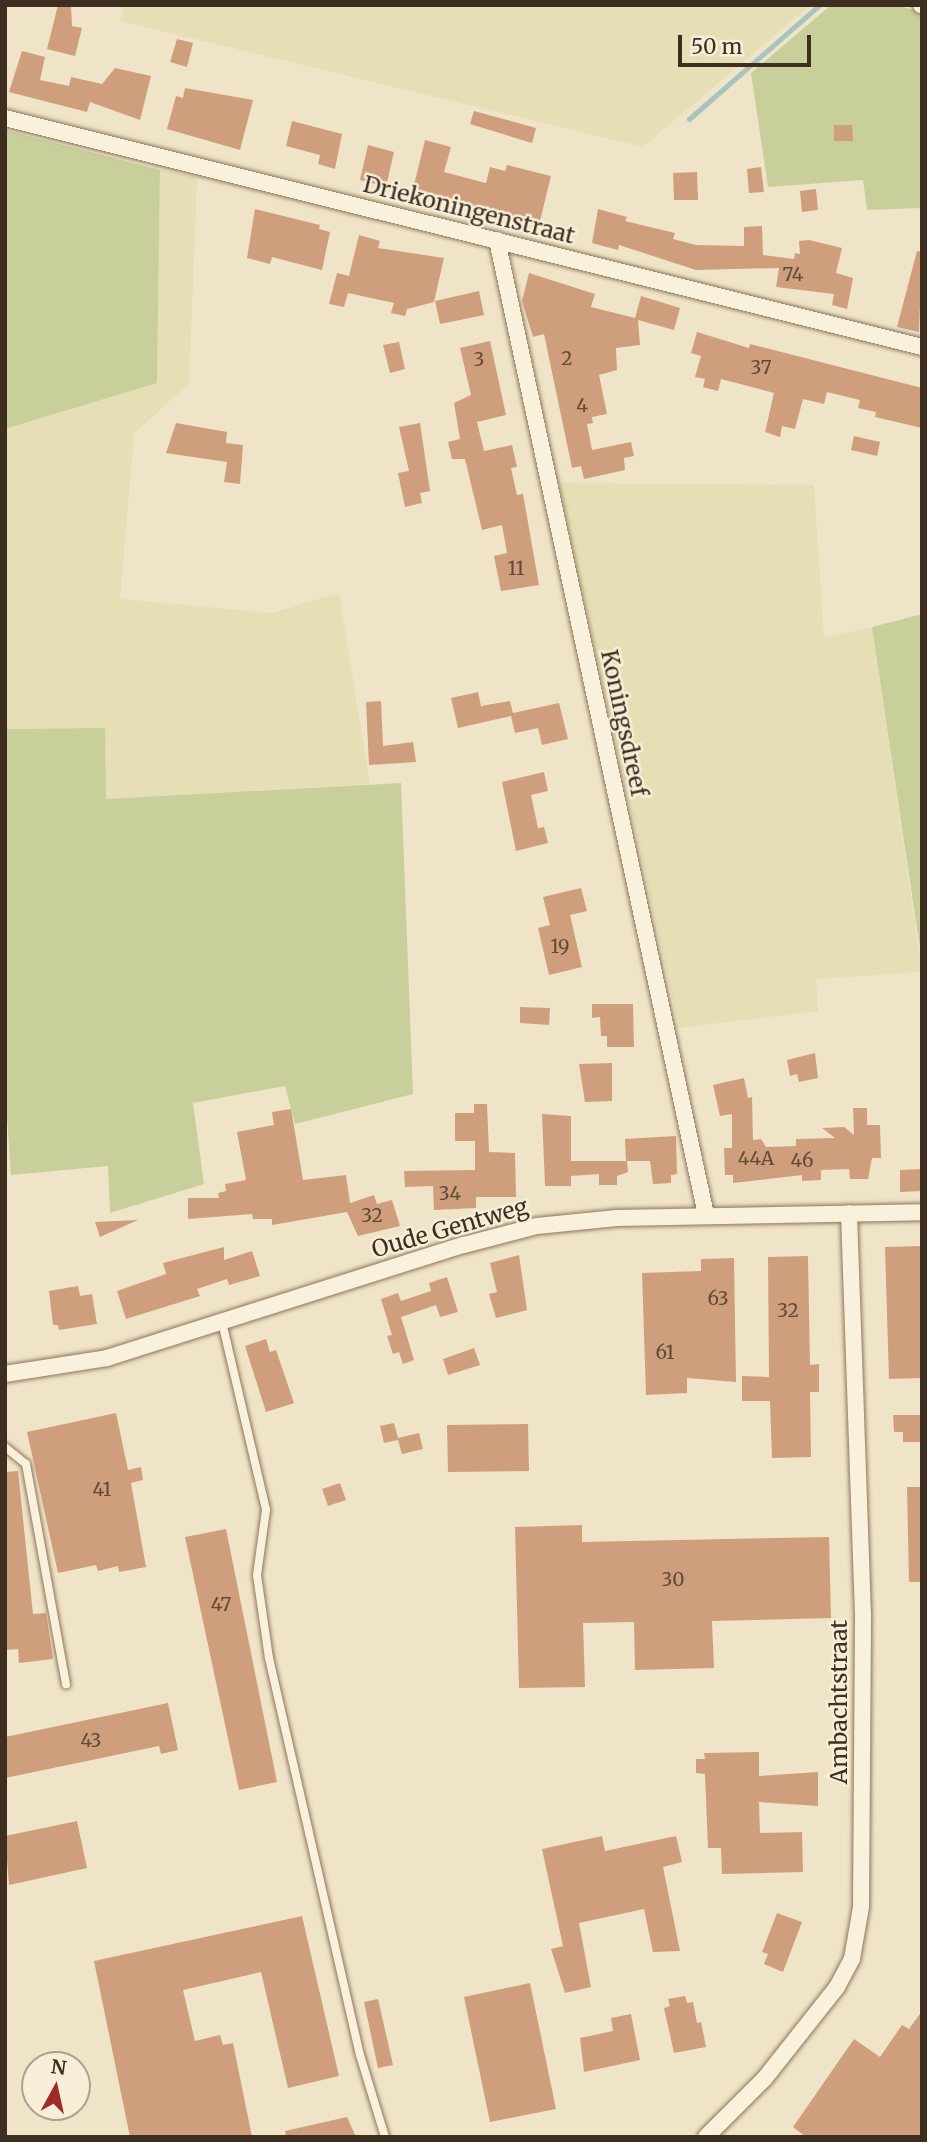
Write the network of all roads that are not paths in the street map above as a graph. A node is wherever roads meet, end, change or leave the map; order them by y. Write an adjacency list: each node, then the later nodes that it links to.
1 (5, 118): 2 (street, Driekoningenstraat)
2 (497, 240): 3 (street, Driekoningenstraat); 6 (street, Koningsdreef)
3 (922, 346)
4 (922, 1212): 5 (street, Oude Gentweg)
5 (849, 1213): 6 (street, Oude Gentweg); 12 (street, Ambachtstraat)
6 (706, 1215): 7 (street, Oude Gentweg)
7 (222, 1322): 8 (street, Oude Gentweg); 11 (lane)
8 (5, 1374)
9 (5, 1447): 10 (lane)
10 (66, 1684)
11 (385, 2137)
12 (706, 2137)

